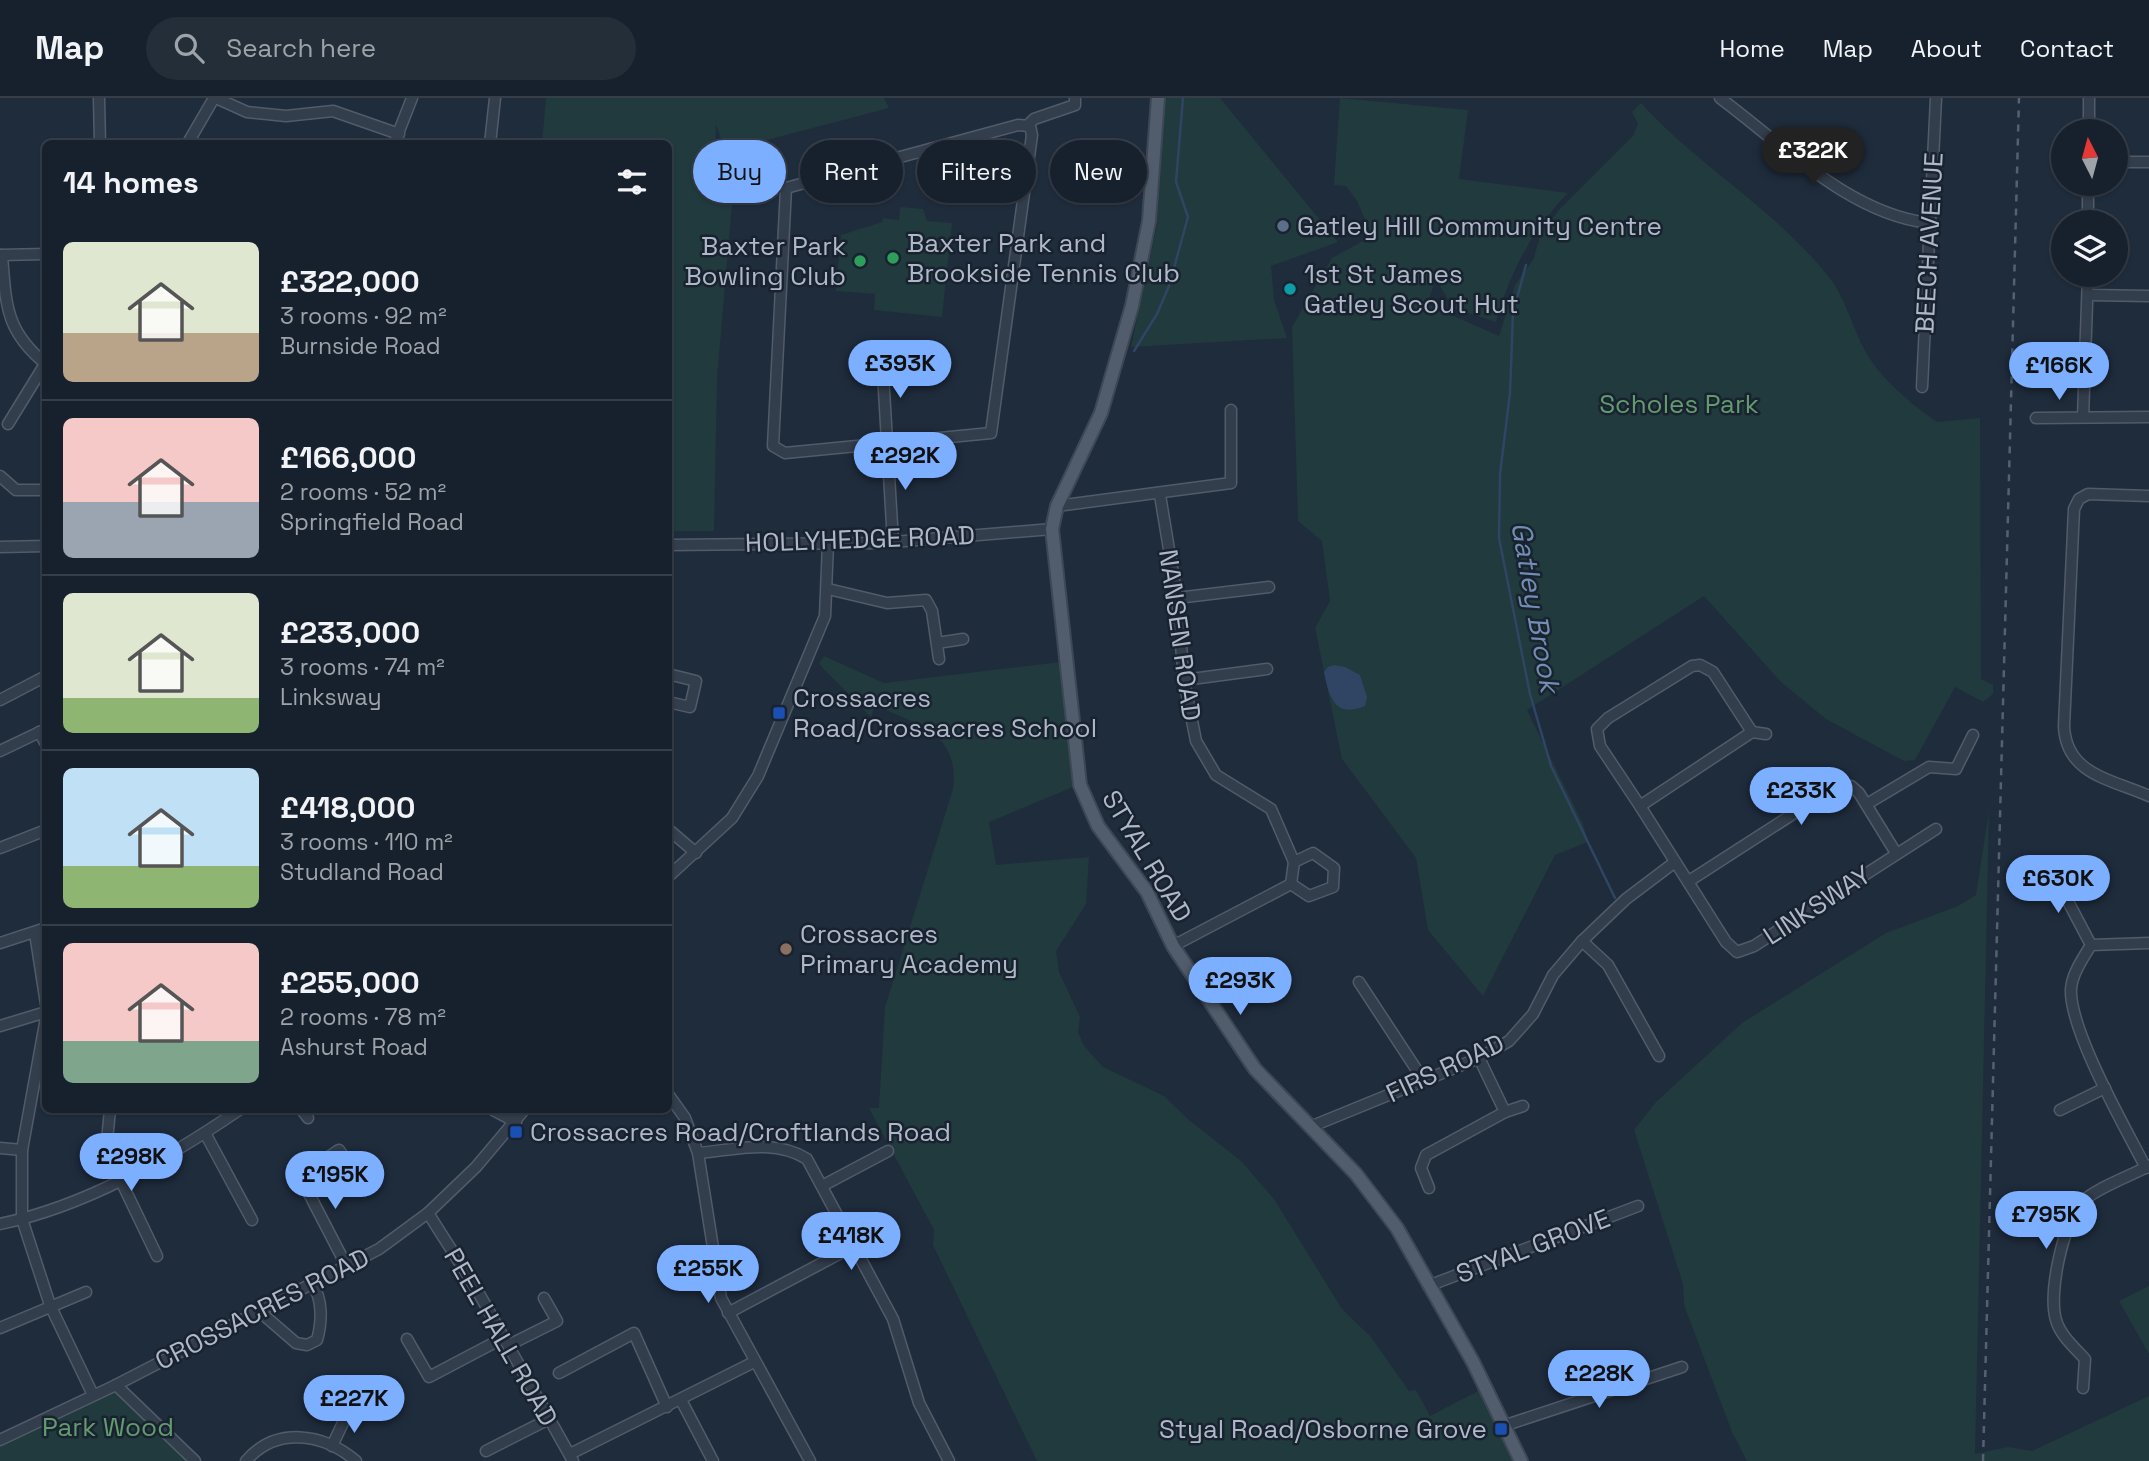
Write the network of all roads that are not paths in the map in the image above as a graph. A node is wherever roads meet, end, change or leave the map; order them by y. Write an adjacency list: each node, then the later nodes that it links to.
1 (99, 98): 13 (street)
2 (215, 98): 12 (street); 14 (street)
3 (412, 98): 12 (street)
4 (495, 98): 15 (street)
5 (1075, 98): 11 (street)
6 (1157, 98): 38 (main road, STYAL ROAD)
7 (1720, 98): 18 (street)
8 (1936, 98): 18 (street, BEECH AVENUE)
9 (2089, 98): 10 (street)
10 (2089, 119)
11 (1028, 126): 33 (street); 33 (street)
12 (396, 139)
13 (100, 140)
14 (190, 140)
15 (490, 140)
16 (2128, 162): 17 (street)
17 (2149, 162)
18 (1929, 223): 27 (street, BEECH AVENUE)
19 (42, 254): 20 (street)
20 (1, 255): 25 (street)
21 (2088, 287): 22 (street)
22 (2088, 295): 23 (street); 29 (street)
23 (2149, 296)
24 (882, 357): 33 (street)
25 (42, 361)
26 (42, 369): 32 (street)
27 (1922, 387)
28 (1231, 410): 36 (street)
29 (2083, 417): 30 (street); 31 (street)
30 (2149, 417)
31 (2036, 418)
32 (8, 424)
33 (887, 444): 40 (street)
34 (0, 476): 35 (street)
35 (42, 490)
36 (1160, 495): 38 (street); 47 (street, NANSEN ROAD)
37 (2149, 496): 62 (street)
38 (1057, 506): 39 (main road, STYAL ROAD)
39 (1052, 529): 40 (street, HOLLYHEDGE ROAD); 83 (main road, STYAL ROAD)
40 (893, 542): 41 (street, HOLLYHEDGE ROAD)
41 (828, 543): 42 (street, HOLLYHEDGE ROAD); 46 (street)
42 (672, 545)
43 (42, 546): 44 (street)
44 (0, 547)
45 (1269, 587): 47 (street)
46 (828, 589): 49 (street); 69 (street)
47 (1177, 598): 54 (street, NANSEN ROAD)
48 (963, 639): 49 (street)
49 (937, 643): 50 (street)
50 (939, 659)
51 (1267, 669): 54 (street)
52 (672, 675): 56 (street)
53 (42, 678): 55 (street)
54 (1184, 680): 71 (street, NANSEN ROAD)
55 (0, 700)
56 (672, 703)
57 (42, 731): 61 (street)
58 (1752, 732): 59 (street); 64 (street); 64 (street, LINKSWAY)
59 (1766, 734)
60 (1973, 735): 63 (street)
61 (0, 751)
62 (2149, 796)
63 (1867, 804): 70 (street, LINKSWAY); 75 (street, LINKSWAY)
64 (1640, 806): 72 (street, LINKSWAY)
65 (1936, 829): 70 (street, LINKSWAY)
66 (42, 832): 68 (street)
67 (672, 832): 69 (street)
68 (0, 848)
69 (696, 853): 74 (street)
70 (1896, 853): 75 (street, LINKSWAY)
71 (1294, 862): 76 (street); 76 (street)
72 (1675, 862): 75 (street, LINKSWAY); 79 (street, FIRS ROAD)
73 (2052, 872): 82 (street)
74 (672, 874)
75 (1689, 881)
76 (1291, 884): 83 (street)
77 (42, 930): 78 (street)
78 (35, 933): 80 (street); 84 (street)
79 (1582, 941): 89 (street); 90 (street, FIRS ROAD)
80 (0, 943)
81 (2149, 943): 82 (street)
82 (2091, 945): 92 (street)
83 (1173, 946): 102 (main road, STYAL ROAD)
84 (42, 978)
85 (1359, 982): 91 (street)
86 (42, 1013): 87 (street)
87 (0, 1026)
88 (42, 1040): 105 (street)
89 (1659, 1056)
90 (1479, 1058): 91 (street, FIRS ROAD); 96 (street)
91 (1424, 1081): 102 (street, FIRS ROAD)
92 (2105, 1088): 95 (street); 109 (street)
93 (672, 1100): 107 (street)
94 (1523, 1106): 96 (street)
95 (2060, 1110)
96 (1505, 1112): 112 (street)
97 (110, 1113): 110 (street)
98 (235, 1113): 103 (street)
99 (499, 1113): 101 (street)
100 (522, 1113): 101 (street, CROSSACRES ROAD)
101 (516, 1122): 114 (street, CROSSACRES ROAD)
102 (1310, 1127): 122 (main road, STYAL ROAD)
103 (205, 1133): 110 (street); 116 (street)
104 (0, 1148): 105 (street)
105 (22, 1150): 115 (street)
106 (888, 1152): 111 (street)
107 (698, 1153): 111 (street); 127 (street)
108 (351, 1167): 120 (street)
109 (2147, 1167): 135 (street)
110 (121, 1181): 115 (street); 119 (street)
111 (822, 1186): 118 (street)
112 (1429, 1188)
113 (1638, 1206): 122 (street, STYAL GROVE)
114 (428, 1213): 120 (street, CROSSACRES ROAD); 130 (street, PEEL HALL ROAD)
115 (22, 1219): 117 (street); 125 (street)
116 (252, 1220)
117 (0, 1224)
118 (854, 1246): 127 (street); 151 (street)
119 (157, 1256)
120 (346, 1265): 121 (street, CROSSACRES ROAD)
121 (312, 1284): 126 (street, CROSSACRES ROAD); 126 (street)
122 (1428, 1286): 141 (main road, STYAL ROAD)
123 (86, 1292): 125 (street)
124 (544, 1298): 130 (street)
125 (50, 1305): 128 (street); 136 (street)
126 (259, 1311): 134 (street, CROSSACRES ROAD)
127 (728, 1313): 131 (street)
128 (0, 1328)
129 (407, 1339): 130 (street)
130 (507, 1341): 140 (street, PEEL HALL ROAD)
131 (754, 1362): 137 (street); 150 (street)
132 (1682, 1367): 141 (street)
133 (559, 1373): 138 (street)
134 (116, 1385): 136 (street, CROSSACRES ROAD); 146 (street)
135 (2083, 1388)
136 (93, 1395): 142 (street, CROSSACRES ROAD)
137 (681, 1400): 138 (street); 149 (street)
138 (667, 1407): 145 (street)
139 (349, 1410): 143 (street)
140 (549, 1419): 144 (street); 145 (street, PEEL HALL ROAD)
141 (1506, 1425): 152 (main road, STYAL ROAD)
142 (0, 1440)
143 (332, 1446): 147 (street); 148 (street)
144 (486, 1451)
145 (571, 1458)
146 (195, 1461)
147 (246, 1461)
148 (356, 1461)
149 (713, 1461)
150 (810, 1461)
151 (948, 1461)
152 (1521, 1461)

